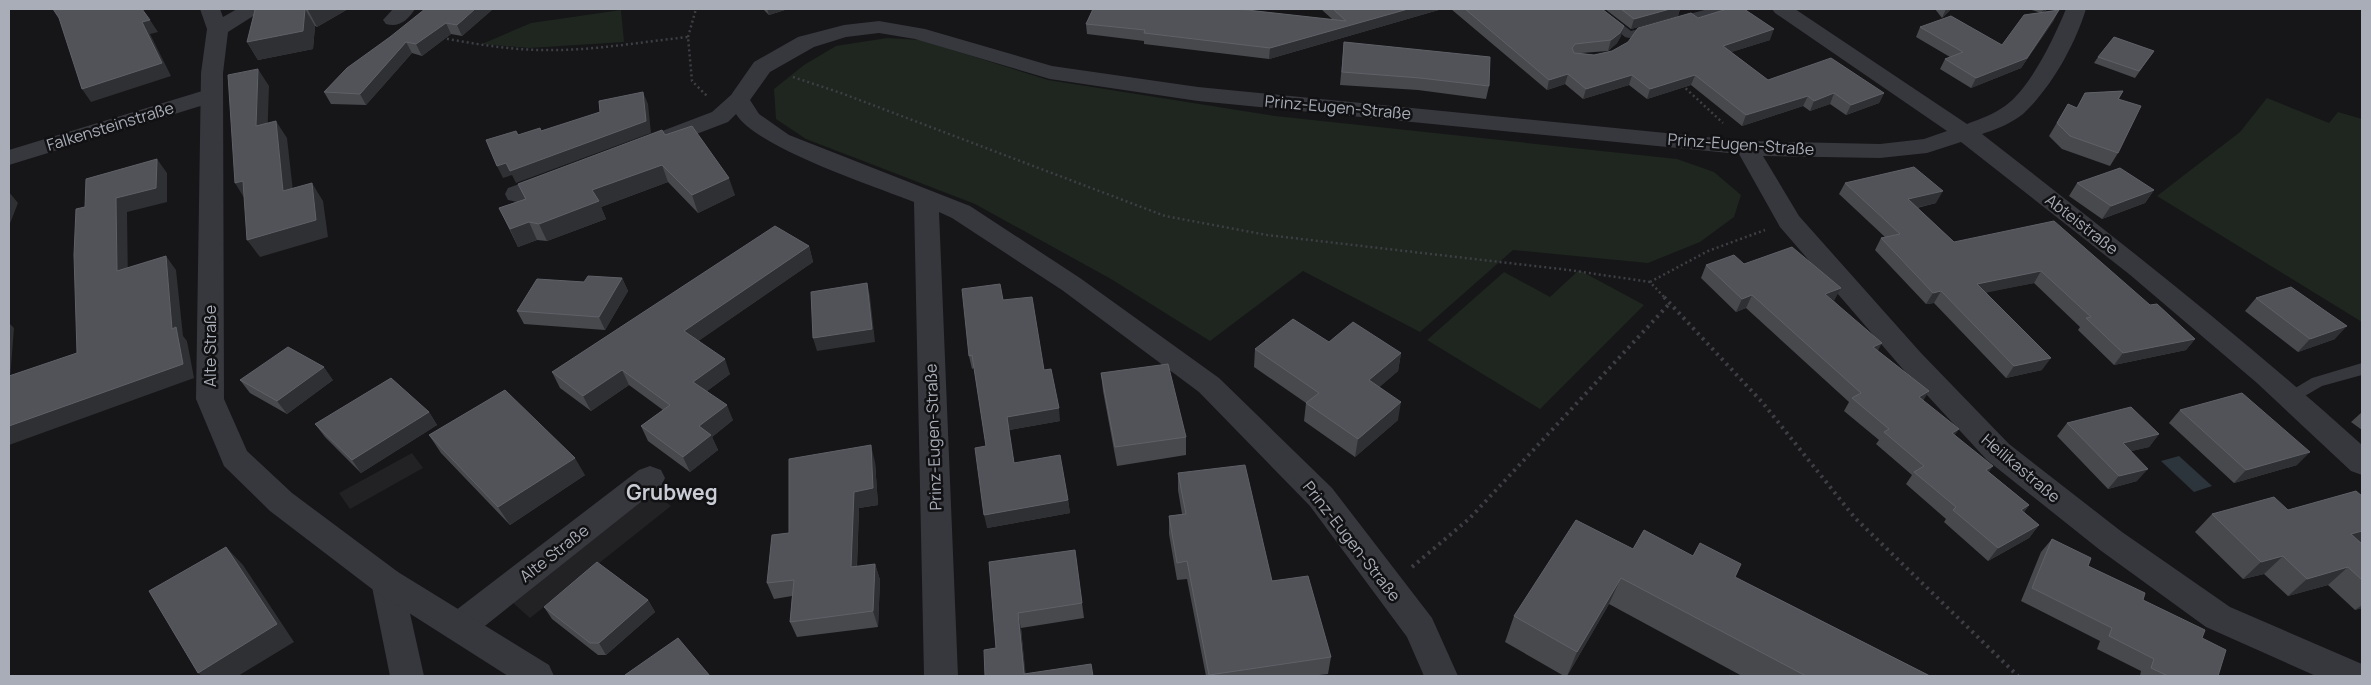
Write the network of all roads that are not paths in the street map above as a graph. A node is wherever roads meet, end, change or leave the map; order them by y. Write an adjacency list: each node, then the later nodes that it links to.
1 (210, 9): 7 (street, Alte Straße)
2 (251, 9): 7 (street)
3 (1595, 9): 8 (lane)
4 (1720, 9): 8 (lane)
5 (1782, 9): 12 (street, Abteistraße)
6 (2076, 9): 12 (street, Prinz-Eugen-Straße)
7 (218, 29): 10 (street, Alte Straße)
8 (1630, 35): 9 (lane)
9 (1626, 48)
10 (212, 95): 15 (street, Falkensteinstraße); 23 (street, Alte Straße)
11 (739, 100): 13 (street, Prinz-Eugen-Straße); 14 (street, Prinz-Eugen-Straße); 18 (street, Prinz-Eugen-Straße)
12 (1965, 133): 13 (street, Prinz-Eugen-Straße); 20 (street, Abteistraße)
13 (1747, 148): 29 (street, Heilikastraße)
14 (637, 149)
15 (9, 158)
16 (572, 173): 17 (street)
17 (517, 194)
18 (926, 198): 27 (street, Prinz-Eugen-Straße); 28 (street, Prinz-Eugen-Straße)
19 (2362, 370): 20 (lane)
20 (2291, 398): 21 (street, Abteistraße)
21 (2362, 463)
22 (650, 478): 24 (street, Alte Straße)
23 (387, 582): 24 (street, Alte Straße); 25 (street)
24 (458, 627): 26 (street, Alte Straße)
25 (407, 676)
26 (537, 676)
27 (941, 676)
28 (1441, 676)
29 (2352, 676)

